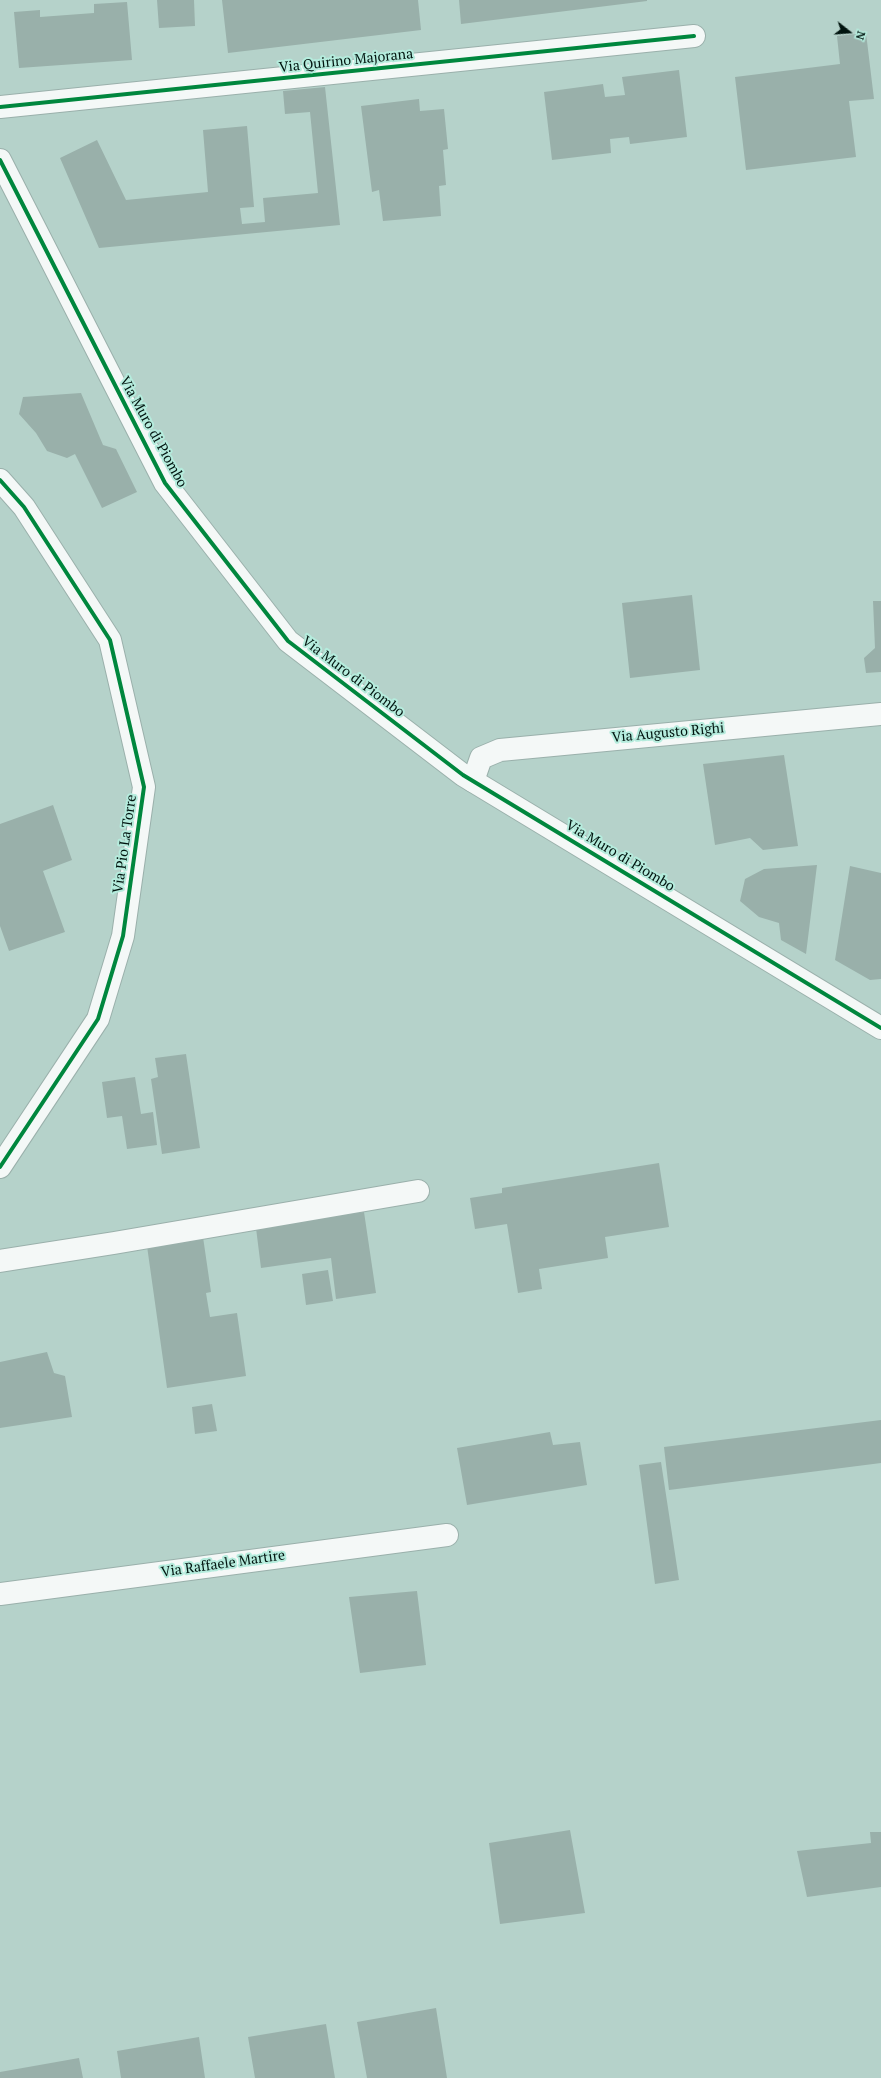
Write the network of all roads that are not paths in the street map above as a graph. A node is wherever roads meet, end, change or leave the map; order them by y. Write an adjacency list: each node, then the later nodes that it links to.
1 (694, 36): 2 (street, Via Quirino Majorana)
2 (0, 107)
3 (0, 160): 6 (street, Via Muro di Piombo)
4 (0, 480): 8 (street, Via Pio La Torre)
5 (881, 714): 6 (street, Via Augusto Righi)
6 (473, 781): 7 (street, Via Muro di Piombo)
7 (881, 1028)
8 (0, 1167)
9 (418, 1191): 10 (street)
10 (0, 1261)
11 (447, 1535): 12 (street, Via Raffaele Martire)
12 (0, 1594)

